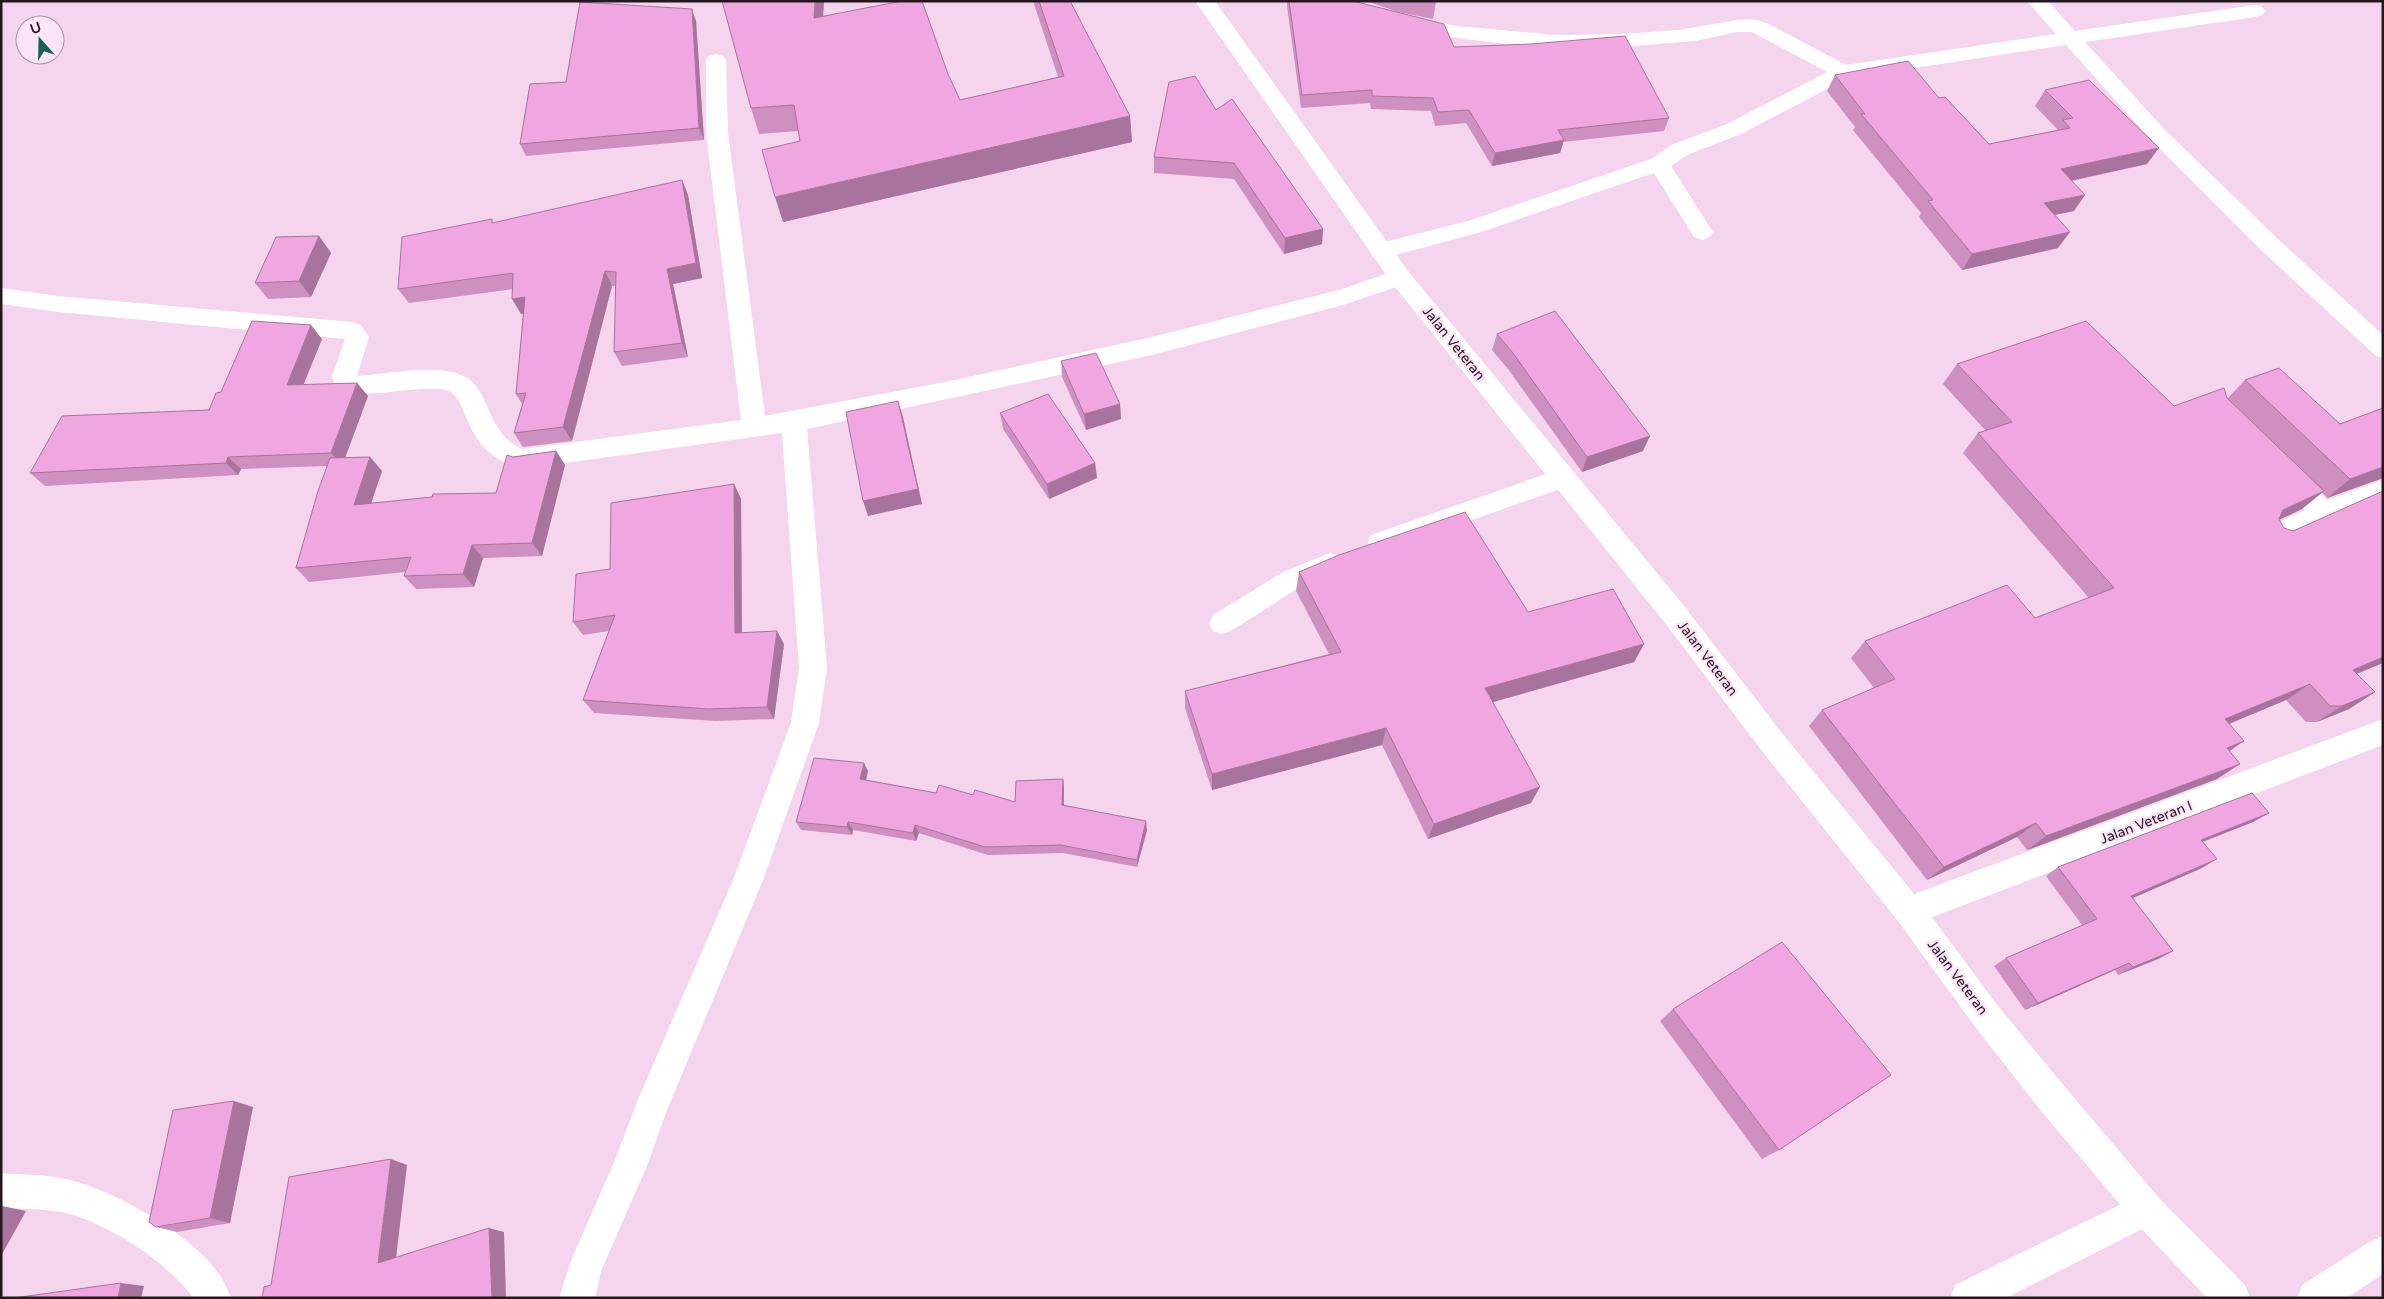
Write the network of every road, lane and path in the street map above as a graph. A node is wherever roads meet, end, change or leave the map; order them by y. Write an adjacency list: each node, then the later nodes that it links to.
1 (1205, 1): 10 (street, Jalan Veteran)
2 (1342, 1): 7 (street)
3 (2037, 1): 5 (street)
4 (2255, 11): 5 (street)
5 (2071, 38): 7 (street); 13 (street)
6 (716, 60): 15 (street)
7 (1843, 72): 8 (street)
8 (1659, 164): 9 (street); 10 (street)
9 (1702, 232)
10 (1381, 251): 11 (street, Jalan Veteran)
11 (1400, 277): 14 (street); 17 (street, Jalan Veteran)
12 (1, 296): 15 (street)
13 (2383, 349)
14 (794, 422): 15 (street); 28 (street)
15 (754, 427)
16 (2267, 458): 19 (street)
17 (1563, 478): 21 (lane); 23 (street, Jalan Veteran)
18 (2383, 490): 19 (street)
19 (2324, 513): 20 (street)
20 (2272, 537)
21 (1222, 623)
22 (2383, 732): 23 (street, Jalan Veteran I)
23 (1908, 911): 25 (street, Jalan Veteran)
24 (1, 1190): 27 (street)
25 (2146, 1209): 29 (street); 30 (street, Jalan Veteran)
26 (2383, 1253): 31 (street)
27 (213, 1298)
28 (577, 1298)
29 (1968, 1298)
30 (2232, 1298)
31 (2315, 1298)

